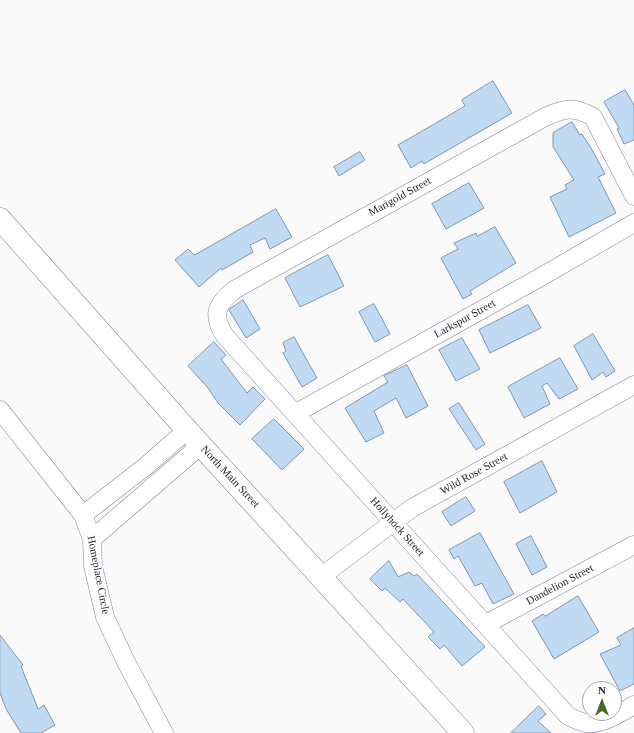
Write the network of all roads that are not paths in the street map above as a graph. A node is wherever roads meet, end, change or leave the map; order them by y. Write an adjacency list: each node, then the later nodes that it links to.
1 (634, 196): 4 (street, Marigold Street)
2 (0, 219): 8 (main road, North Main Street)
3 (634, 223): 7 (street, Larkspur Street)
4 (218, 311): 7 (street, Hollyhock Street)
5 (634, 385): 12 (street, Wild Rose Street)
6 (0, 410): 11 (street, Homeplace Circle)
7 (296, 413): 12 (street, Hollyhock Street)
8 (194, 437): 9 (street); 10 (street); 15 (main road, North Main Street)
9 (132, 477): 10 (street); 11 (street)
10 (145, 493): 13 (street)
11 (83, 515): 13 (street, Homeplace Circle)
12 (392, 523): 15 (street, Wild Rose Street); 16 (street, Hollyhock Street)
13 (92, 539): 18 (street, Homeplace Circle)
14 (634, 545): 16 (street, Dandelion Street)
15 (322, 576): 19 (main road, North Main Street)
16 (486, 624): 17 (street, Hollyhock Street)
17 (634, 705)
18 (164, 733)
19 (463, 733)

